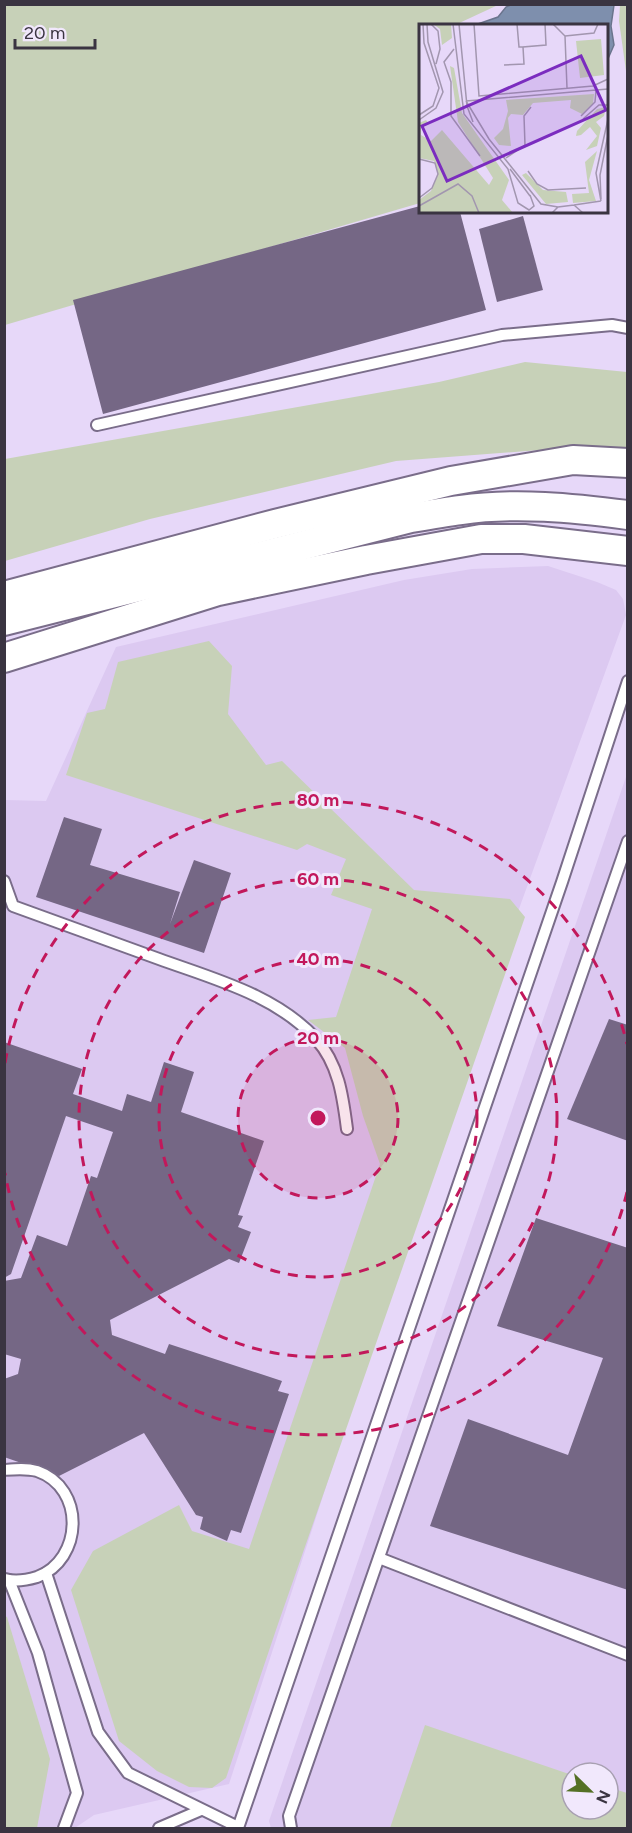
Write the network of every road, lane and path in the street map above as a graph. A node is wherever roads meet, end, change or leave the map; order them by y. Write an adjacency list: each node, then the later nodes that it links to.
1 (627, 328): 2 (lane)
2 (97, 425)
3 (627, 464): 6 (main road)
4 (627, 515): 7 (main road)
5 (627, 551): 8 (main road)
6 (4, 596)
7 (4, 621)
8 (4, 658)
9 (627, 681): 21 (lane)
10 (627, 841): 14 (lane)
11 (4, 881): 12 (lane)
12 (347, 1129)
13 (4, 1470): 15 (lane)
14 (379, 1558): 17 (lane); 22 (lane)
15 (46, 1573): 16 (lane); 18 (lane)
16 (7, 1580): 19 (lane)
17 (627, 1654)
18 (201, 1810): 20 (lane); 21 (lane)
19 (64, 1828)
20 (159, 1828)
21 (238, 1828)
22 (291, 1828)

